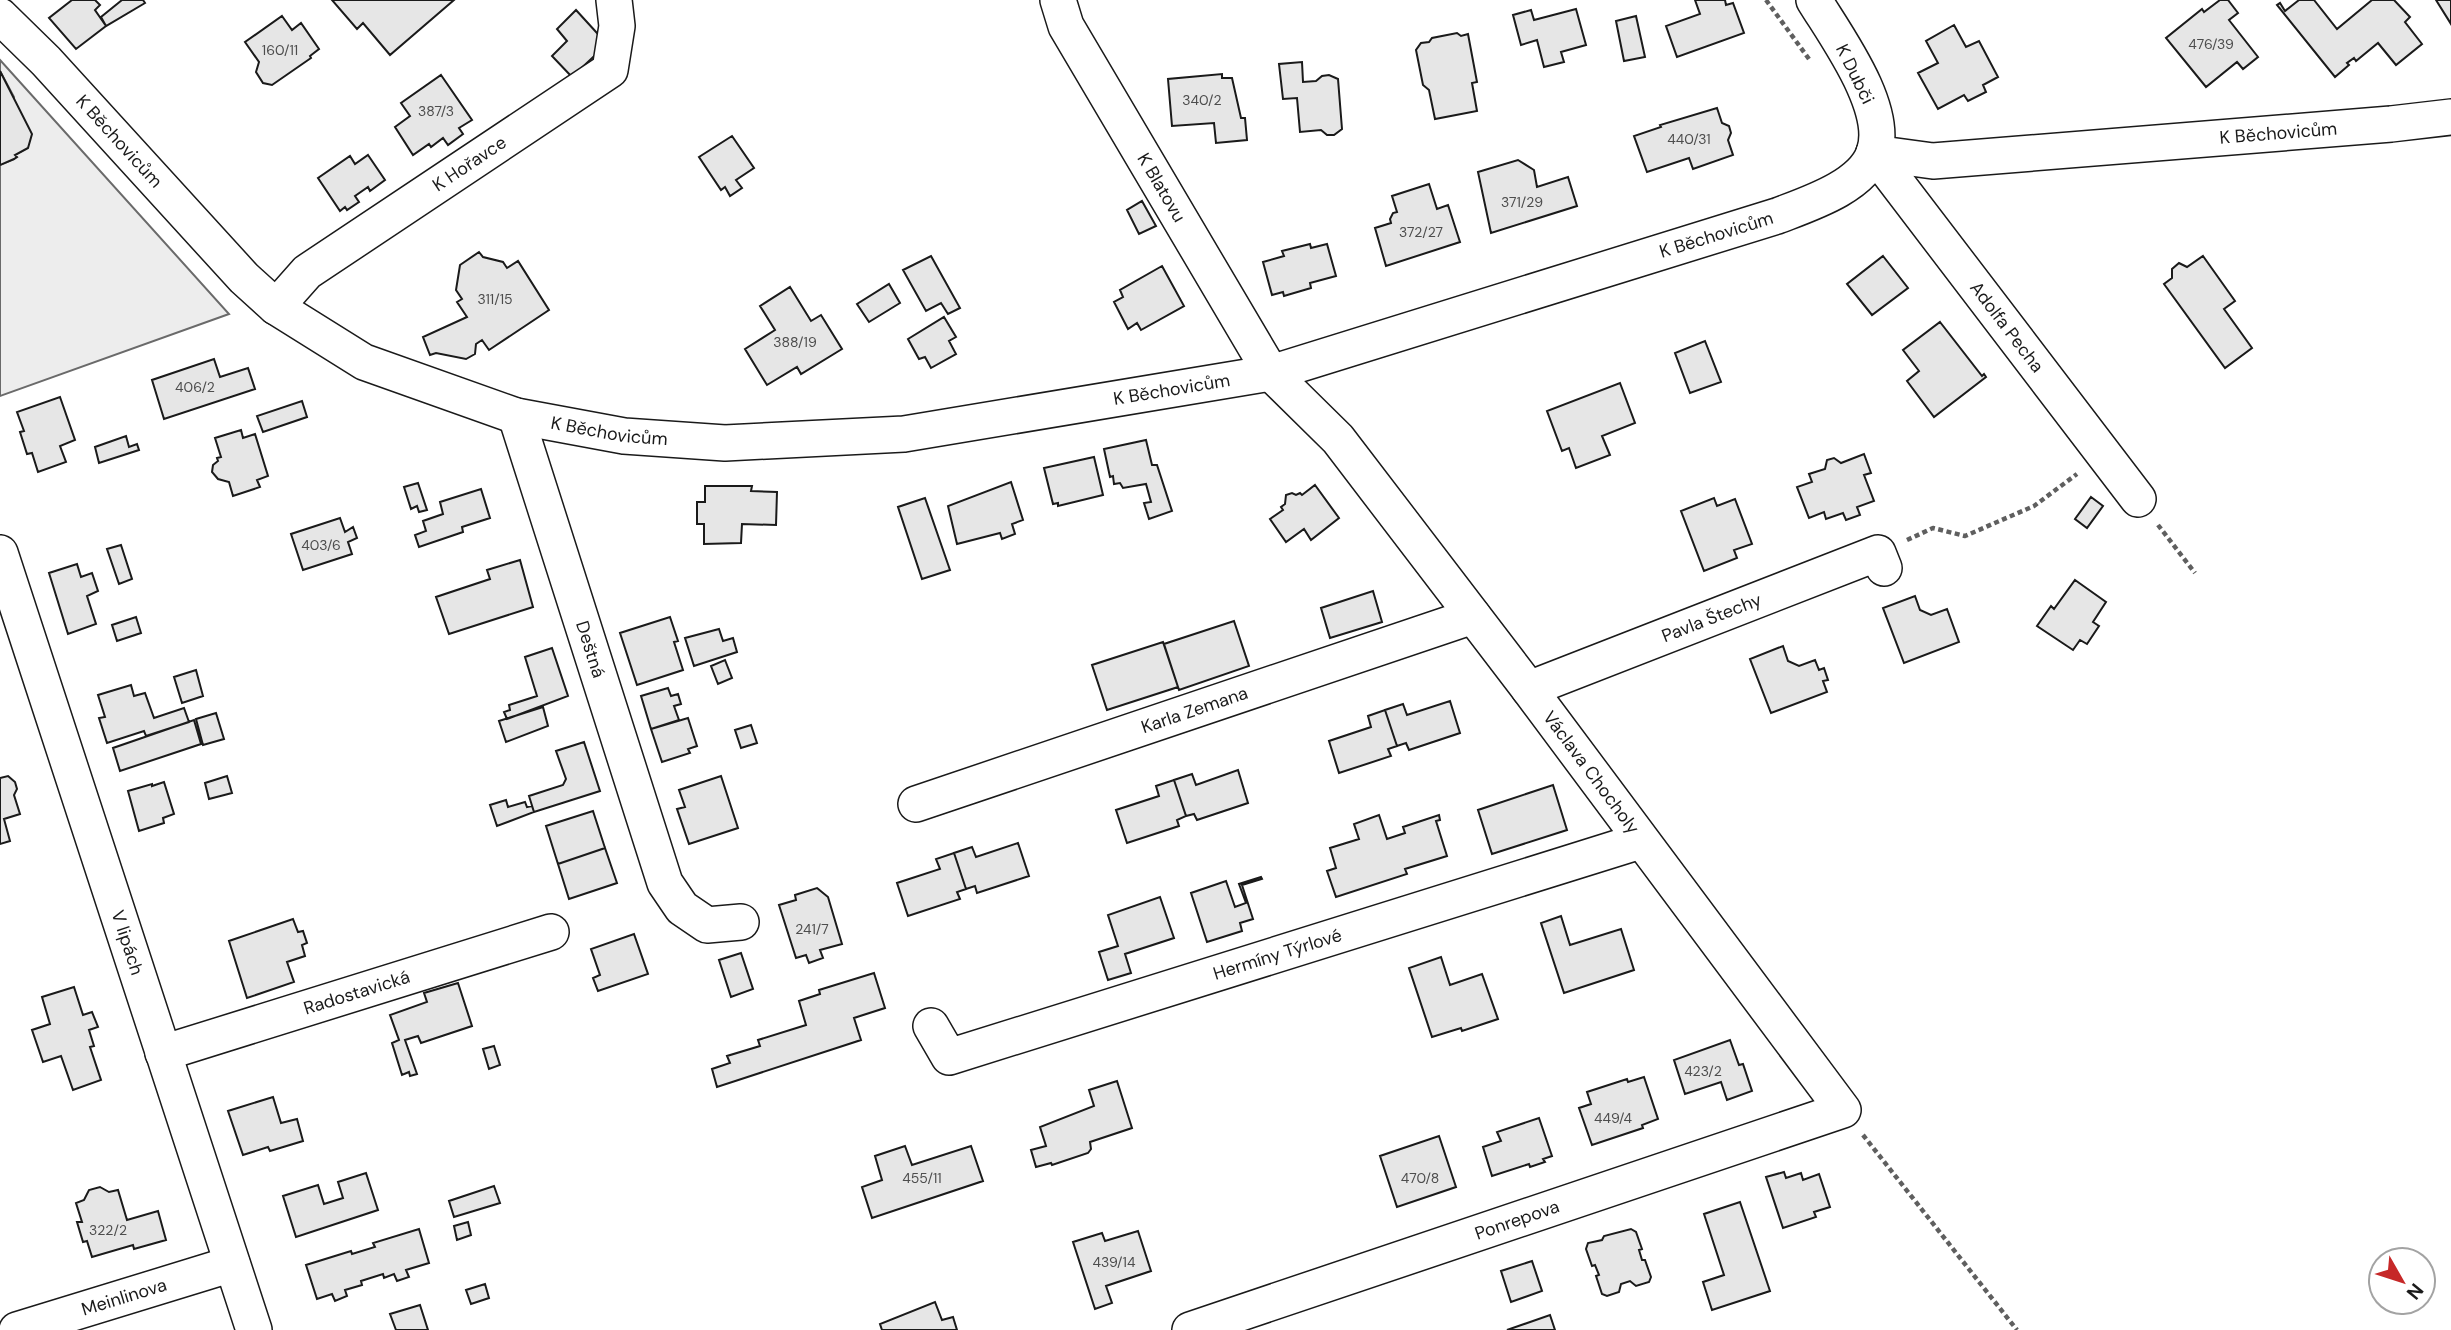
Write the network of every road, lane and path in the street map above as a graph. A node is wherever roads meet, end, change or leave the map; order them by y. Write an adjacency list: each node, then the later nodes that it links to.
1 (614, 0): 7 (street, K Hořavce)
2 (1058, 0): 8 (street, K Blatovu)
3 (1814, 0): 6 (street, K Dubči)
4 (0, 16): 7 (street, K Běchovicům)
5 (2451, 117): 6 (street, K Běchovicům)
6 (1874, 153): 8 (street, K Běchovicům); 11 (street, Adolfa Pecha)
7 (276, 307): 9 (street, K Běchovicům)
8 (1271, 373): 9 (street, K Běchovicům); 10 (street, K Blatovu)
9 (516, 416): 20 (street, Deštná)
10 (1338, 439): 16 (street, Václava Chocholy)
11 (2103, 454): 12 (street, Adolfa Pecha); 14 (path)
12 (2138, 499): 15 (path)
13 (0, 553): 23 (street, V lipách)
14 (1881, 561): 17 (street, Pavla Štechy)
15 (2194, 573)
16 (1473, 616): 17 (street, Václava Chocholy); 18 (street, Karla Zemana)
17 (1529, 689): 19 (street, Václava Chocholy)
18 (916, 804)
19 (1640, 841): 22 (street, Hermíny Týrlové); 24 (street, Václava Chocholy)
20 (741, 922)
21 (551, 932): 23 (street, Radostavická)
22 (931, 1026)
23 (163, 1053): 25 (street, V lipách)
24 (1843, 1110): 28 (street, Ponrepova); 29 (path)
25 (232, 1264): 26 (street, Meinlinova); 27 (street, V lipách)
26 (17, 1330)
27 (254, 1330)
28 (1190, 1330)
29 (2017, 1330)

